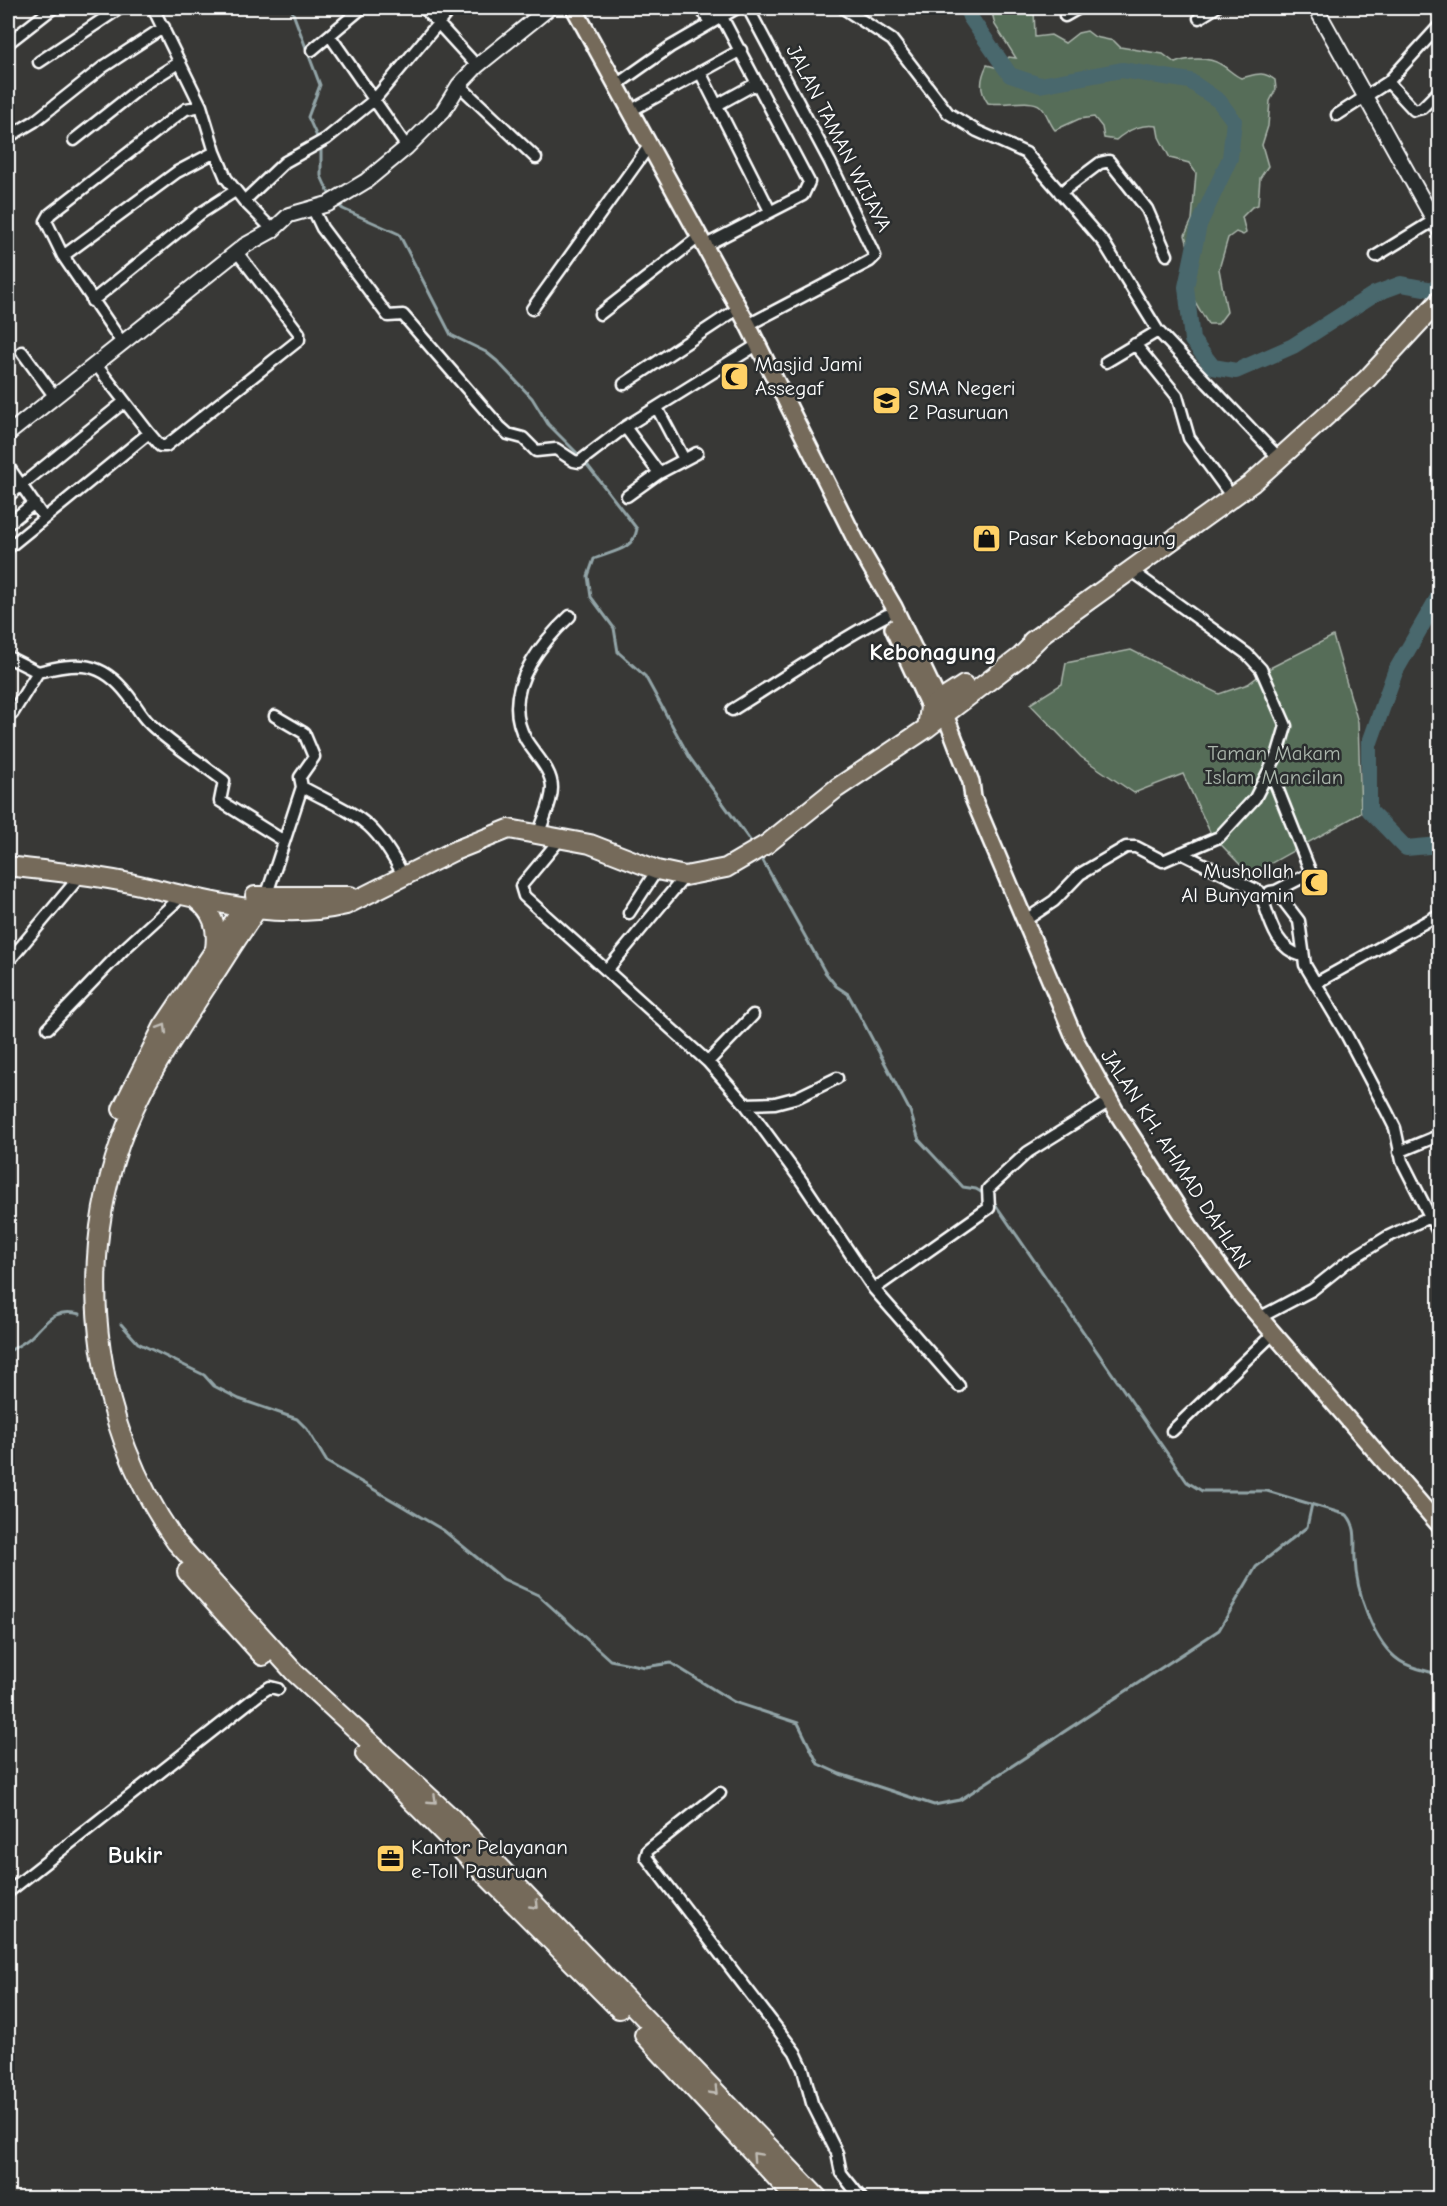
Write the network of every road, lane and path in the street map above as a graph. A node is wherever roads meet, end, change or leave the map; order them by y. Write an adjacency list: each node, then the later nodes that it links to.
1 (53, 8): 24 (street)
2 (120, 8): 27 (street)
3 (153, 8): 22 (street)
4 (362, 8): 23 (street)
5 (424, 8): 19 (street)
6 (451, 8): 19 (street)
7 (549, 8): 29 (main road)
8 (574, 8): 34 (main road)
9 (700, 8): 20 (street)
10 (737, 8): 17 (street)
11 (748, 8): 65 (street, JALAN TAMAN WIJAYA)
12 (843, 8): 49 (street)
13 (1079, 8): 16 (street)
14 (1215, 8): 18 (street)
15 (1316, 8): 36 (main road)
16 (1065, 16)
17 (722, 17): 20 (street); 26 (street)
18 (1199, 18)
19 (438, 21): 29 (street); 37 (street)
20 (710, 23): 34 (street)
21 (1440, 25): 32 (street)
22 (164, 27): 28 (street); 42 (street)
23 (330, 36): 25 (street); 37 (street)
24 (8, 43)
25 (312, 50)
26 (741, 50): 30 (street); 31 (street)
27 (39, 62)
28 (180, 63): 39 (street); 43 (street)
29 (477, 66): 33 (main road)
30 (700, 72): 38 (street); 40 (street)
31 (758, 82): 38 (street); 52 (street)
32 (1388, 82): 35 (street); 36 (street)
33 (459, 85): 45 (main road); 47 (street)
34 (616, 85): 40 (main road)
35 (1440, 90)
36 (1366, 94): 41 (street); 53 (main road)
37 (374, 100): 45 (street); 50 (street)
38 (717, 105): 52 (street)
39 (201, 106): 46 (street); 58 (street)
40 (630, 111): 44 (main road)
41 (1337, 115)
42 (8, 137)
43 (74, 140)
44 (649, 146): 55 (main road); 63 (street)
45 (407, 147): 51 (main road)
46 (215, 152): 48 (street); 58 (street)
47 (536, 158)
48 (235, 192): 50 (street); 60 (street)
49 (1060, 193): 57 (street); 66 (street)
50 (243, 201): 54 (street)
51 (312, 207): 54 (main road); 77 (street)
52 (770, 211): 55 (street)
53 (1436, 226): 59 (street)
54 (273, 230): 56 (main road)
55 (702, 241): 62 (main road); 64 (street)
56 (237, 252): 67 (main road); 78 (street)
57 (1167, 255)
58 (63, 256): 60 (street)
59 (1376, 256)
60 (93, 301): 67 (street)
61 (1437, 303): 81 (highway)
62 (739, 308): 65 (main road); 73 (street)
63 (532, 309)
64 (600, 314)
65 (748, 325): 69 (main road)
66 (1158, 331): 68 (street); 81 (street)
67 (123, 344): 72 (main road)
68 (1135, 344): 71 (street); 88 (street)
69 (757, 345): 76 (street); 94 (main road)
70 (22, 352): 74 (street)
71 (1106, 362)
72 (97, 366): 74 (main road); 75 (street)
73 (624, 384)
74 (55, 397): 79 (main road)
75 (124, 402): 78 (street); 85 (street)
76 (657, 408): 77 (street); 82 (street)
77 (625, 427): 84 (street)
78 (149, 433): 90 (street)
79 (8, 434)
80 (697, 453): 82 (street)
81 (1279, 458): 88 (highway)
82 (684, 459): 84 (street)
83 (8, 466): 85 (street)
84 (659, 473): 87 (street)
85 (21, 485): 86 (street); 89 (street)
86 (8, 496)
87 (627, 496)
88 (1232, 497): 93 (highway)
89 (33, 503): 90 (street); 91 (street)
90 (44, 518): 92 (street)
91 (8, 524)
92 (8, 548)
93 (1132, 571): 101 (highway); 103 (street)
94 (880, 585): 95 (main road); 101 (main road)
95 (887, 615): 99 (street); 101 (main road)
96 (570, 616): 105 (street)
97 (8, 657): 98 (street)
98 (38, 672): 100 (street); 107 (street)
99 (732, 710)
100 (12, 714)
101 (935, 714): 112 (highway); 123 (main road, JALAN KH. AHMAD DAHLAN)
102 (276, 716): 104 (street)
103 (1270, 770): 108 (street); 115 (street)
104 (302, 787): 107 (street); 113 (street)
105 (539, 833): 106 (highway); 113 (highway)
106 (561, 838): 110 (highway); 128 (street)
107 (285, 842): 119 (street)
108 (1181, 853): 116 (street); 123 (street)
109 (8, 866): 111 (highway)
110 (657, 870): 112 (highway); 121 (street)
111 (81, 875): 114 (highway); 127 (street)
112 (685, 876): 128 (street)
113 (404, 877): 117 (highway)
114 (152, 888): 118 (highway); 119 (highway)
115 (1276, 891): 116 (street); 126 (street)
116 (1260, 892): 126 (street)
117 (367, 897): 119 (highway); 120 (highway)
118 (189, 898): 119 (highway); 125 (highway); 131 (street)
119 (254, 903): 120 (highway); 124 (highway); 125 (highway)
120 (290, 912): 124 (highway)
121 (629, 914)
122 (1440, 914): 129 (street)
123 (1024, 921): 134 (main road, JALAN KH. AHMAD DAHLAN)
124 (240, 934): 151 (highway, one-way to 151)
125 (215, 949): 150 (highway, one-way to 125)
126 (1302, 956): 129 (street)
127 (8, 962)
128 (608, 969): 132 (street)
129 (1316, 983): 137 (street)
130 (753, 1015): 132 (street)
131 (48, 1028)
132 (708, 1062): 135 (street)
133 (837, 1078): 135 (street)
134 (1110, 1101): 141 (street); 142 (main road, JALAN KH. AHMAD DAHLAN)
135 (745, 1104): 141 (street)
136 (1440, 1136): 137 (street)
137 (1400, 1152): 139 (street)
138 (1440, 1212): 139 (street)
139 (1428, 1216): 140 (street); 142 (street)
140 (1440, 1236)
141 (874, 1289): 144 (street)
142 (1259, 1318): 143 (main road, JALAN KH. AHMAD DAHLAN)
143 (1273, 1334): 145 (street); 146 (main road, JALAN KH. AHMAD DAHLAN)
144 (960, 1386)
145 (1172, 1431)
146 (1440, 1526)
147 (278, 1689): 149 (street)
148 (720, 1793): 152 (street)
149 (8, 1892)
150 (795, 2199)
151 (818, 2199)
152 (861, 2199)

